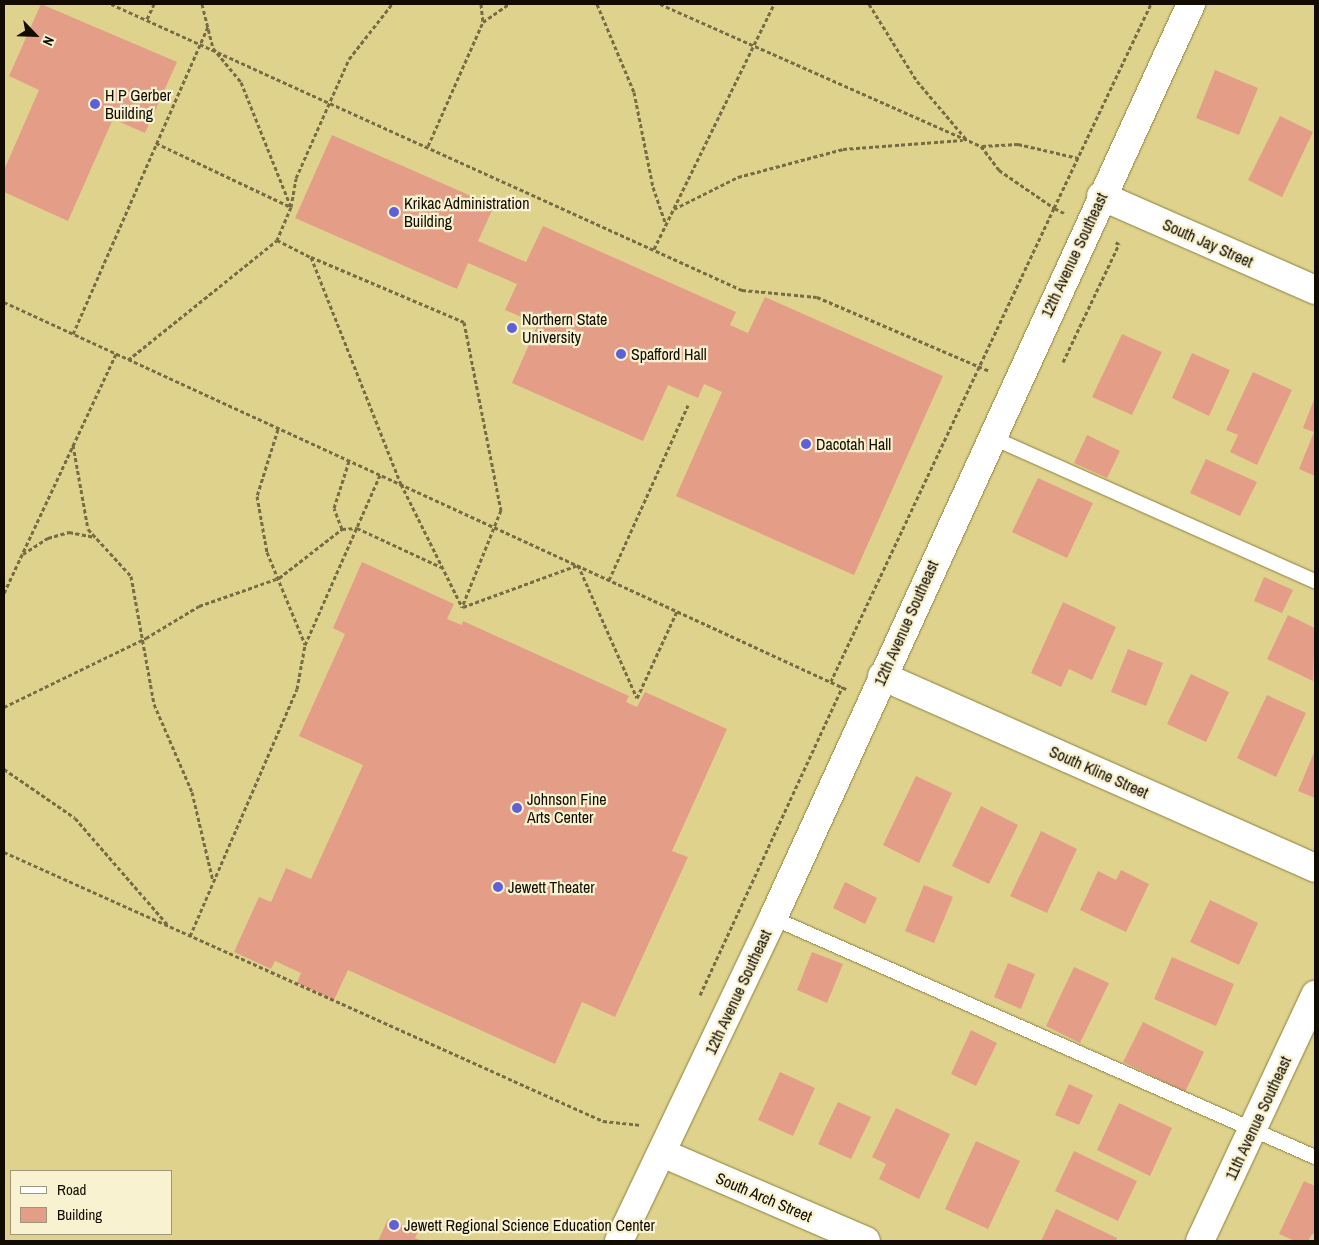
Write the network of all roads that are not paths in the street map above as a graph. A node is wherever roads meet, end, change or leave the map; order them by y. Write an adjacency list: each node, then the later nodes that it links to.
1 (1191, 4): 2 (street, 12th Avenue Southeast)
2 (1101, 196): 3 (street, South Jay Street); 4 (street, 12th Avenue Southeast)
3 (1315, 290)
4 (991, 438): 5 (lane); 6 (street, 12th Avenue Southeast)
5 (1315, 581)
6 (882, 676): 7 (street, South Kline Street); 8 (street, 12th Avenue Southeast)
7 (1315, 868)
8 (773, 918): 10 (lane); 11 (street, 12th Avenue Southeast)
9 (1315, 995): 10 (street, 11th Avenue Southeast)
10 (1252, 1129): 12 (lane); 15 (street, 11th Avenue Southeast)
11 (662, 1153): 13 (street, 12th Avenue Southeast); 14 (street, South Arch Street)
12 (1315, 1157)
13 (619, 1241)
14 (866, 1241)
15 (1200, 1241)

